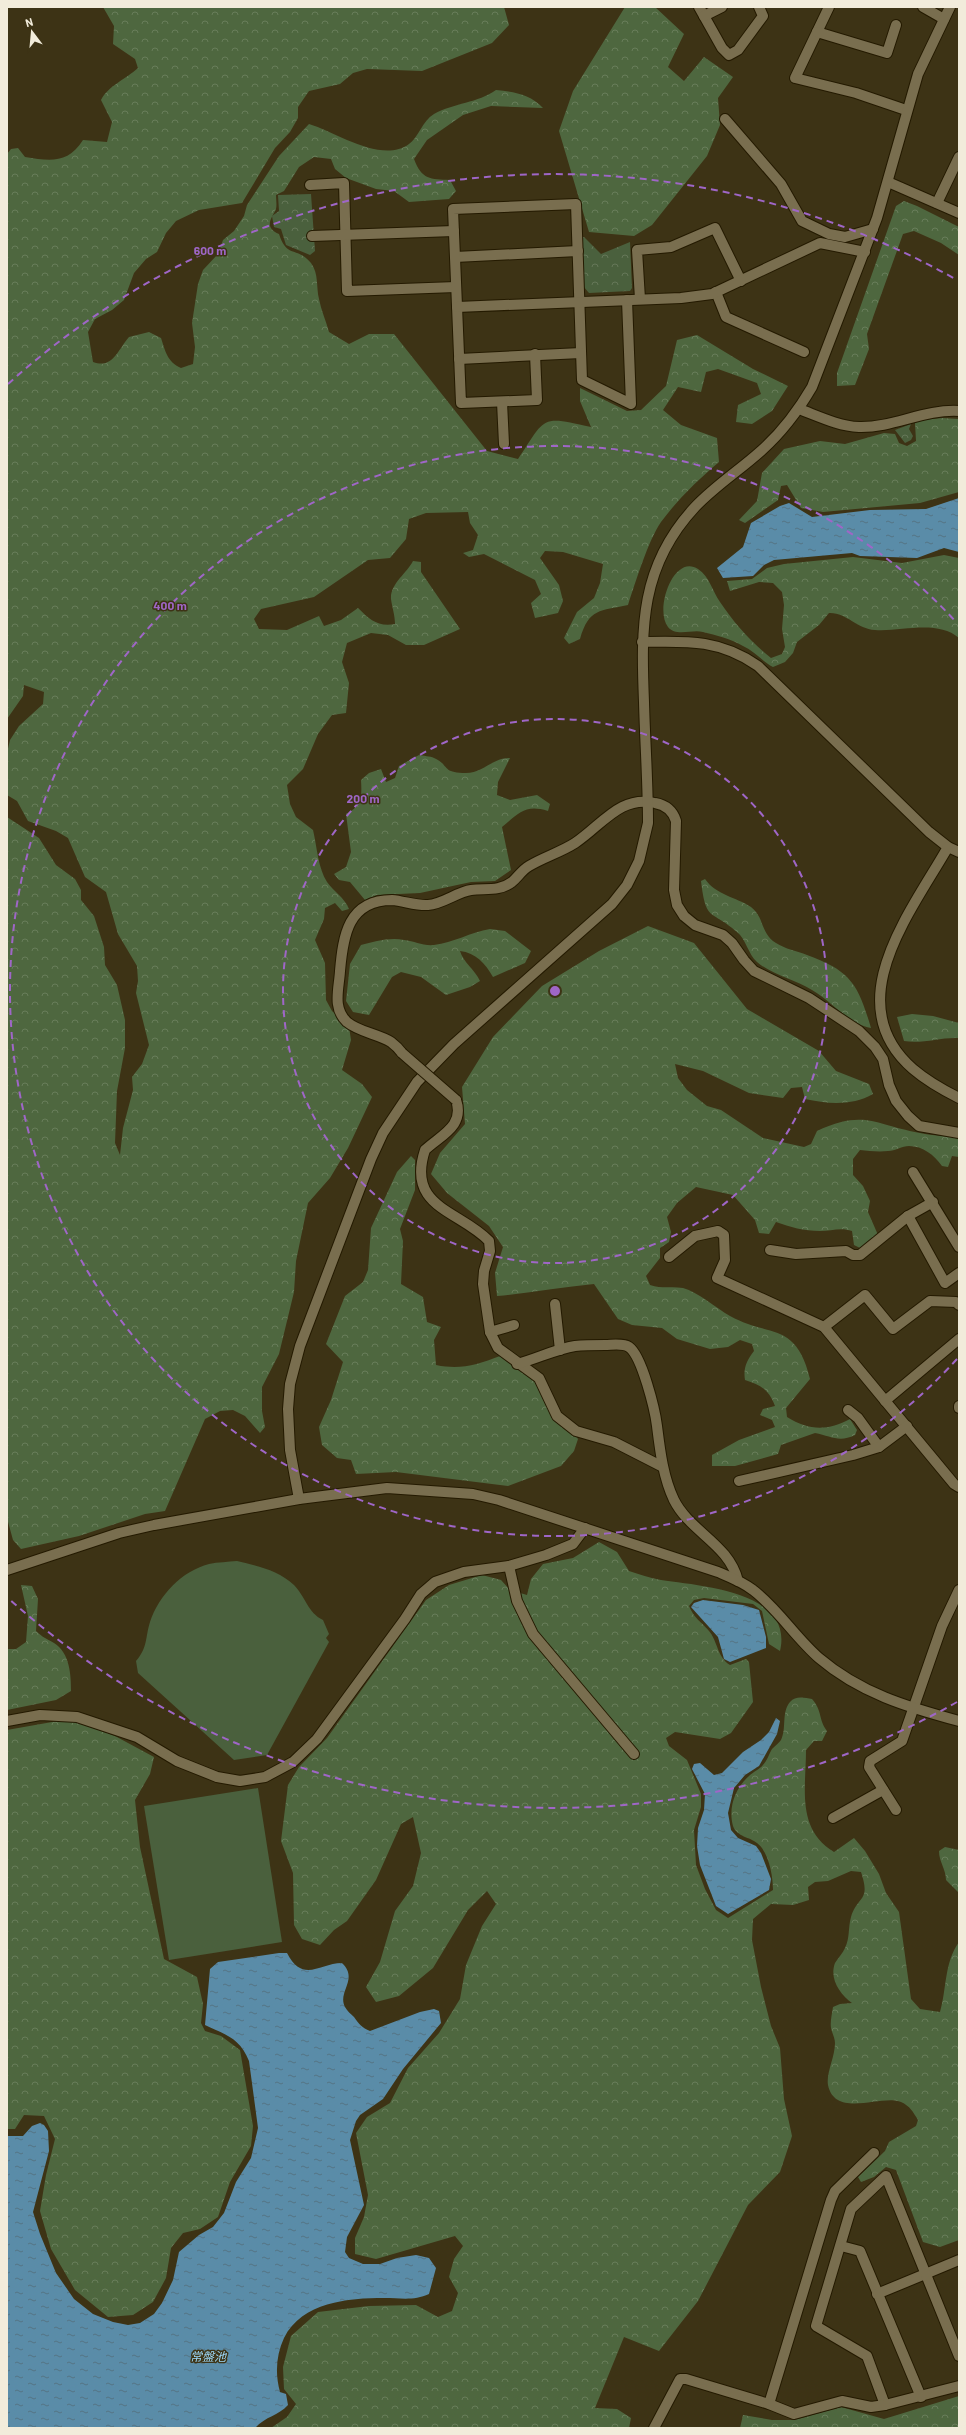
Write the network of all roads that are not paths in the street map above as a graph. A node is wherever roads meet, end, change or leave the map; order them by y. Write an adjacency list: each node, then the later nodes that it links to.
1 (699, 7): 7 (street)
2 (722, 7): 7 (street)
3 (759, 7): 7 (street)
4 (829, 7): 10 (street)
5 (923, 7): 8 (street)
6 (950, 7): 8 (street)
7 (704, 16)
8 (944, 19): 11 (street)
9 (896, 25): 10 (street)
10 (817, 32): 11 (street)
11 (906, 110): 14 (street)
12 (725, 119): 18 (street)
13 (959, 156): 16 (street)
14 (888, 182): 16 (street); 18 (street)
15 (310, 185): 20 (street)
16 (937, 203): 17 (street)
17 (959, 213)
18 (873, 229): 23 (street)
19 (454, 231): 20 (street); 22 (street); 24 (street)
20 (346, 235): 21 (street); 26 (street)
21 (312, 236)
22 (578, 251): 24 (street); 30 (street)
23 (865, 252): 25 (street); 37 (street)
24 (455, 257): 26 (street)
25 (740, 281): 27 (street); 28 (street)
26 (456, 287): 31 (street)
27 (716, 292): 28 (street); 32 (street)
28 (640, 299): 29 (street)
29 (627, 300): 30 (street); 33 (street)
30 (580, 301): 31 (street); 33 (street)
31 (457, 307): 35 (street)
32 (804, 352)
33 (581, 353): 34 (street)
34 (535, 354): 35 (street); 36 (street)
35 (459, 359): 36 (street)
36 (502, 402): 39 (street)
37 (799, 409): 38 (street); 40 (street)
38 (959, 411)
39 (504, 444)
40 (642, 642): 41 (street); 42 (street)
41 (648, 801): 45 (street); 57 (street, bridge); 68 (street)
42 (948, 847): 43 (street); 44 (street)
43 (959, 852)
44 (959, 1098)
45 (959, 1133)
46 (913, 1172): 47 (street)
47 (933, 1202): 48 (street); 49 (street)
48 (908, 1216): 50 (street); 52 (street)
49 (959, 1246)
50 (770, 1250)
51 (669, 1257): 56 (street)
52 (959, 1273)
53 (555, 1304): 59 (street)
54 (959, 1305): 56 (street)
55 (514, 1324): 57 (street)
56 (824, 1326): 61 (street)
57 (490, 1332): 60 (street)
58 (959, 1339): 61 (street)
59 (560, 1350): 60 (street); 65 (street)
60 (517, 1364): 65 (street)
61 (885, 1400): 63 (street)
62 (848, 1410): 64 (street)
63 (906, 1426): 64 (street); 67 (street)
64 (879, 1447): 66 (street)
65 (663, 1467): 72 (street)
66 (739, 1481)
67 (957, 1483)
68 (299, 1499): 69 (street); 71 (street)
69 (584, 1528): 70 (street); 72 (street)
70 (509, 1566): 76 (street); 77 (street)
71 (7, 1570)
72 (738, 1581): 74 (street)
73 (959, 1590): 74 (street)
74 (912, 1709): 75 (street); 78 (street)
75 (959, 1720)
76 (7, 1721)
77 (634, 1754)
78 (883, 1790): 79 (street); 80 (street)
79 (896, 1810)
80 (833, 1818)
81 (874, 2153): 89 (street)
82 (841, 2246): 84 (street); 85 (street); 90 (street)
83 (959, 2260): 84 (street)
84 (925, 2274): 85 (street); 86 (street)
85 (878, 2294): 88 (street)
86 (959, 2356)
87 (959, 2386): 88 (street)
88 (920, 2396): 90 (street)
89 (769, 2404): 90 (street); 91 (street)
90 (885, 2405)
91 (654, 2428)

